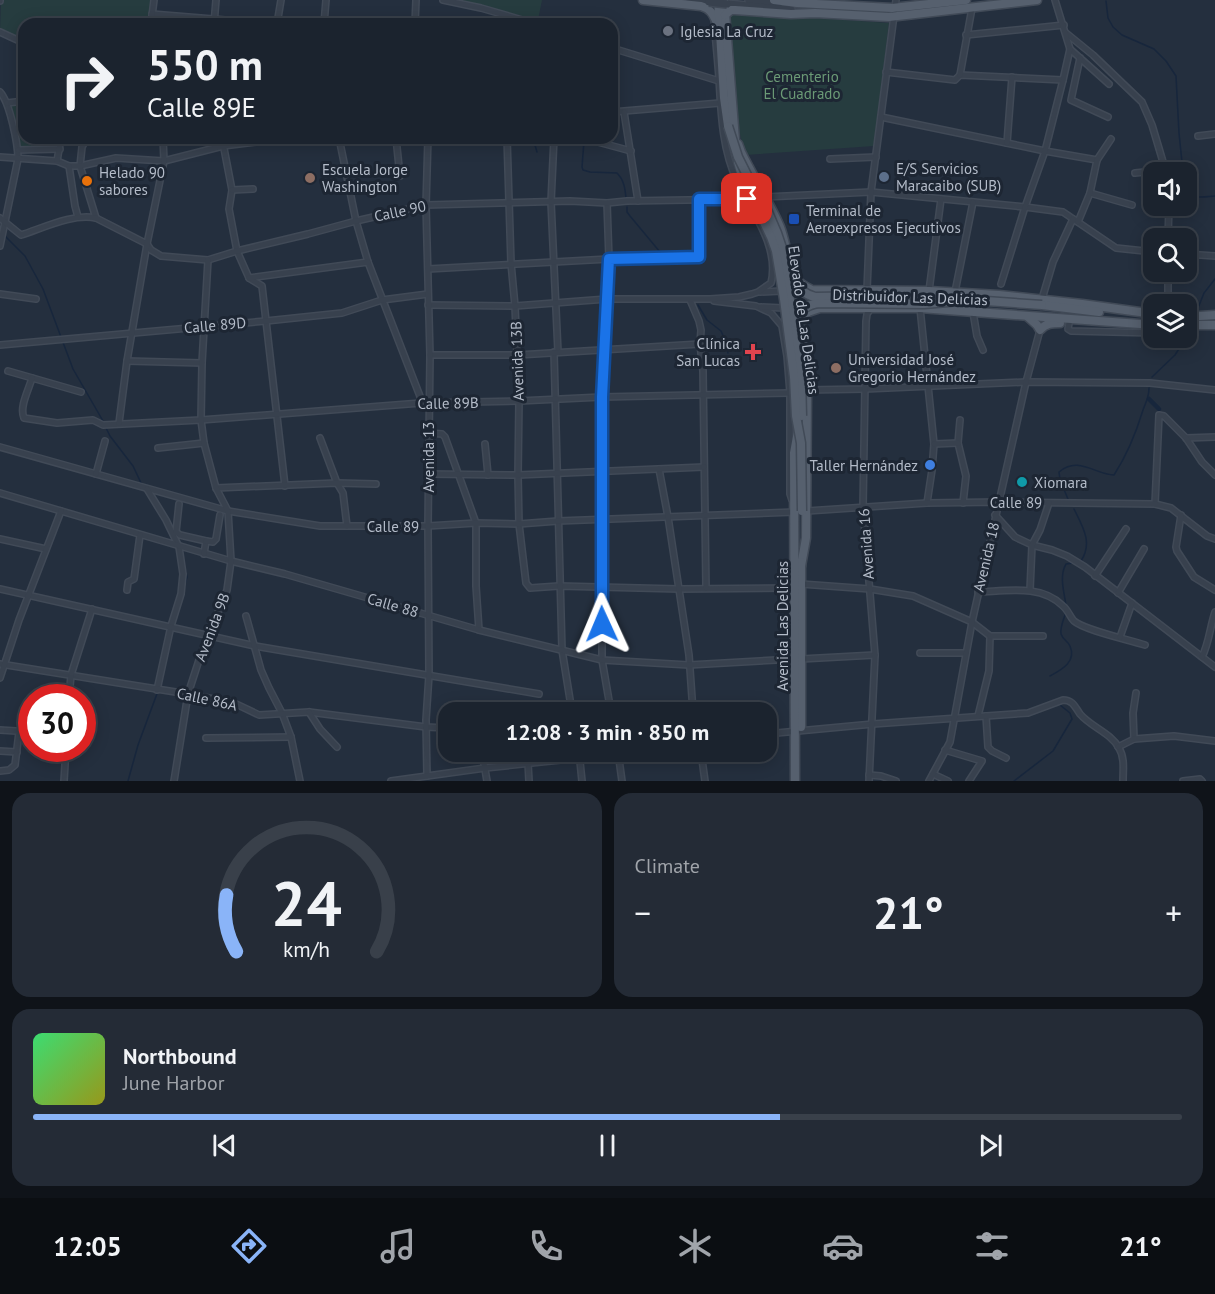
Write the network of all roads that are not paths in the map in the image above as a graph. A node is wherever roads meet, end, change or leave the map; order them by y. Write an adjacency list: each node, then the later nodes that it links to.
1 (154, 0): 19 (street)
2 (216, 0): 24 (street)
3 (281, 0): 25 (street)
4 (326, 0): 26 (street)
5 (416, 0): 27 (street)
6 (442, 0): 28 (street)
7 (643, 0): 20 (main road)
8 (690, 0): 15 (street, bridge)
9 (716, 0): 20 (main road); 30 (main road)
10 (724, 0): 21 (main road)
11 (749, 0): 15 (street)
12 (1037, 0): 16 (main road)
13 (1055, 0): 29 (street)
14 (797, 2): 15 (main road); 17 (main road)
15 (777, 4): 18 (street)
16 (969, 4): 17 (main road); 33 (street)
17 (896, 8): 18 (main road); 38 (street)
18 (815, 13): 21 (main road)
19 (152, 14): 22 (street); 23 (street)
20 (714, 15): 30 (main road); 42 (street)
21 (725, 15): 52 (main road)
22 (152, 18)
23 (183, 18)
24 (214, 18)
25 (276, 18)
26 (324, 18)
27 (415, 18)
28 (515, 18)
29 (1064, 25): 32 (street); 33 (street)
30 (719, 30): 52 (main road)
31 (0, 32): 34 (street)
32 (1066, 33): 35 (street); 79 (street)
33 (966, 35): 39 (street)
34 (18, 40)
35 (1070, 49): 37 (street); 41 (street)
36 (618, 50): 42 (street)
37 (1080, 58): 43 (street); 51 (street)
38 (886, 72): 39 (street); 50 (street)
39 (960, 75): 40 (street)
40 (1012, 77): 41 (street); 56 (street)
41 (1063, 80): 71 (street)
42 (719, 81): 47 (street)
43 (1109, 84)
44 (0, 92): 46 (street)
45 (18, 102): 46 (street)
46 (7, 103): 68 (street)
47 (720, 103): 48 (street); 89 (street)
48 (624, 111): 49 (street); 70 (street)
49 (618, 112)
50 (880, 117): 56 (street); 73 (street)
51 (1108, 117)
52 (731, 129): 89 (main road, Elevado de Las Delicias); 90 (main road, Distribuidor Las Delicias); 118 (main road, Elevado de Las Delicias, bridge)
53 (1215, 134): 54 (street)
54 (1198, 136)
55 (1111, 139): 76 (street)
56 (1007, 143): 71 (street)
57 (60, 144): 69 (street)
58 (84, 144): 81 (street)
59 (163, 144): 78 (street)
60 (235, 144): 67 (street)
61 (340, 144): 105 (street)
62 (397, 144): 84 (street)
63 (428, 144): 98 (street, Avenida 13)
64 (507, 144): 96 (street, Avenida 13B)
65 (554, 144): 93 (street)
66 (606, 144): 70 (street)
67 (223, 146): 78 (street); 86 (street)
68 (18, 150): 69 (street); 74 (street)
69 (60, 150): 77 (street)
70 (631, 151): 94 (street)
71 (1045, 151): 76 (street); 100 (street)
72 (0, 157): 74 (street)
73 (876, 157): 75 (street); 87 (street)
74 (18, 159): 77 (street); 104 (street)
75 (830, 159)
76 (1097, 160): 88 (street)
77 (57, 161): 80 (street)
78 (164, 161): 81 (street); 107 (street)
79 (1162, 162)
80 (69, 166): 81 (street); 101 (street)
81 (80, 166): 102 (street)
82 (1143, 172): 83 (street)
83 (1135, 173)
84 (400, 176)
85 (253, 189): 86 (street)
86 (232, 190): 108 (street)
87 (871, 192): 90 (street); 92 (street); 122 (street)
88 (1090, 193): 99 (street); 103 (street)
89 (748, 194): 91 (street, Calle 90); 124 (street); 220 (main road, Elevado de Las Delicias, bridge)
90 (765, 197): 121 (main road, Distribuidor Las Delicias)
91 (699, 199): 94 (street, Calle 90); 112 (street)
92 (941, 199): 95 (street); 123 (street)
93 (551, 201): 96 (street, Calle 90); 97 (street, Calle 90); 114 (street)
94 (639, 201): 97 (street, Calle 90)
95 (974, 202): 100 (street); 125 (street)
96 (509, 203): 98 (street, Calle 90); 116 (street, Avenida 13B)
97 (607, 203): 112 (street)
98 (426, 205): 105 (street, Calle 90); 117 (street, Avenida 13)
99 (1132, 205)
100 (1025, 207): 103 (street); 120 (street)
101 (78, 217): 102 (street, Calle 90); 104 (street, Calle 90)
102 (96, 218): 107 (street, Calle 90)
103 (1075, 220): 109 (street); 134 (street)
104 (3, 221): 106 (street)
105 (356, 221): 108 (street, Calle 90); 115 (street)
106 (1, 244)
107 (147, 244): 113 (street, Calle 90); 155 (street)
108 (237, 251): 113 (street, Calle 90); 119 (street)
109 (1143, 251)
110 (1197, 255): 111 (street)
111 (1215, 256)
112 (609, 259): 114 (street); 129 (street)
113 (208, 260): 153 (street, Avenida 9B)
114 (553, 261): 116 (street); 133 (street)
115 (368, 262): 119 (street); 131 (street)
116 (510, 263): 117 (street); 136 (street, Avenida 13B)
117 (428, 269): 127 (street, Avenida 13)
118 (786, 270): 149 (main road, bridge); 150 (main road, Elevado de Las Delicias, bridge)
119 (249, 278): 146 (street)
120 (1001, 284)
121 (812, 290): 122 (main road, Distribuidor Las Delicias); 124 (street); 140 (main road)
122 (867, 290): 123 (main road, Distribuidor Las Delicias)
123 (929, 291): 125 (main road, Distribuidor Las Delicias)
124 (758, 292): 130 (street); 137 (street)
125 (956, 292): 134 (main road, Distribuidor Las Delicias)
126 (0, 294): 128 (street)
127 (428, 294): 131 (street, Calle 89D); 135 (street, Avenida 13)
128 (36, 299)
129 (607, 299): 132 (street); 133 (street); 159 (street)
130 (704, 299): 132 (street); 137 (street)
131 (382, 300): 146 (street, Calle 89D); 179 (street)
132 (690, 300): 157 (street)
133 (556, 302): 136 (street); 161 (street)
134 (1042, 302): 144 (main road); 150 (main road, bridge)
135 (428, 305): 136 (street); 162 (street, Avenida 13)
136 (515, 306): 163 (street, Avenida 13B)
137 (756, 306): 140 (street); 174 (street)
138 (871, 308): 139 (main road, Distribuidor Las Delicias); 140 (main road, Distribuidor Las Delicias); 170 (street, Avenida 16)
139 (920, 308): 141 (main road, Distribuidor Las Delicias); 169 (street)
140 (814, 309): 171 (main road, Distribuidor Las Delicias)
141 (973, 312): 143 (main road, Distribuidor Las Delicias); 160 (street)
142 (1215, 315): 145 (main road)
143 (1026, 316): 149 (main road, Distribuidor Las Delicias); 154 (main road)
144 (1143, 316)
145 (1197, 320)
146 (266, 321): 153 (street, Calle 89D); 182 (street)
147 (1197, 322): 152 (main road)
148 (1069, 323): 149 (main road); 154 (main road); 156 (street)
149 (1124, 323): 151 (main road)
150 (794, 324): 220 (main road, Elevado de Las Delicias, bridge)
151 (1143, 324)
152 (1215, 325)
153 (204, 326): 155 (street, Calle 89D); 165 (street, Avenida 9B)
154 (1040, 330): 168 (street, Avenida 18)
155 (132, 332): 158 (street, Calle 89D); 164 (street)
156 (1143, 333)
157 (700, 344): 159 (street); 175 (street)
158 (0, 345)
159 (604, 350): 161 (street); 176 (street)
160 (983, 351)
161 (556, 352): 163 (street); 177 (street)
162 (430, 355): 163 (street); 180 (street, Avenida 13)
163 (518, 355): 178 (street, Avenida 13B)
164 (127, 361): 165 (street); 185 (street)
165 (202, 363): 183 (street, Avenida 9B)
166 (8, 371): 167 (street)
167 (32, 378): 173 (street); 185 (street, Calle 89B)
168 (1026, 382): 169 (street); 172 (street); 213 (street, Avenida 18)
169 (928, 386): 170 (street); 194 (street)
170 (865, 389): 171 (street); 219 (street, Avenida 16)
171 (807, 390): 220 (main road, Distribuidor Las Delicias)
172 (1215, 390)
173 (81, 392)
174 (790, 393): 175 (street, Calle 89B); 220 (street)
175 (703, 395): 176 (street, Calle 89B); 197 (street)
176 (602, 397): 177 (street, Calle 89B); 199 (street)
177 (555, 399): 178 (street, Calle 89B); 202 (street)
178 (519, 401): 180 (street, Calle 89B); 205 (street, Avenida 13B)
179 (422, 403): 180 (street, Calle 89B); 181 (street); 182 (street, Calle 89B)
180 (429, 404): 181 (street, Avenida 13)
181 (429, 413): 186 (street, Avenida 13)
182 (276, 414): 183 (street, Calle 89B); 209 (street)
183 (201, 420): 185 (street, Calle 89B); 191 (street, Avenida 9B)
184 (960, 420): 192 (street)
185 (119, 423)
186 (429, 433): 201 (street, Avenida 13); 203 (street)
187 (1215, 437): 189 (street)
188 (320, 438): 207 (street)
189 (1186, 438): 206 (street); 218 (street)
190 (105, 441): 200 (street)
191 (204, 443): 196 (street); 210 (street, Avenida 9B)
192 (957, 443): 194 (street); 215 (street)
193 (485, 444): 204 (street)
194 (934, 444): 214 (street)
195 (0, 447): 200 (street, Calle 89)
196 (158, 448)
197 (704, 467): 198 (street); 226 (street)
198 (659, 469): 199 (street); 227 (street)
199 (602, 472): 202 (street); 228 (street)
200 (96, 474): 211 (street, Calle 89)
201 (428, 474): 203 (street); 232 (street, Avenida 13)
202 (556, 474): 205 (street); 229 (street)
203 (459, 475): 204 (street); 230 (street)
204 (488, 475): 205 (street)
205 (518, 475): 231 (street, Avenida 13B)
206 (1215, 476)
207 (337, 483): 208 (street); 209 (street); 233 (street)
208 (376, 484)
209 (285, 486): 210 (street)
210 (216, 488): 222 (street, Avenida 9B)
211 (147, 489): 222 (street, Calle 89); 240 (street)
212 (0, 493): 221 (street, Calle 88)
213 (999, 502): 215 (street, Calle 89); 216 (street, Calle 89); 224 (street, Avenida 18)
214 (927, 503): 215 (street, Calle 89); 219 (street, Calle 89)
215 (963, 503)
216 (1049, 503): 218 (street, Calle 89); 239 (street)
217 (179, 504): 238 (street)
218 (1155, 504): 225 (street, Calle 89)
219 (863, 508): 220 (street, Calle 89); 252 (street, Avenida 16)
220 (800, 510): 226 (street, Calle 89); 247 (main road, Avenida Las Delicias); 247 (main road, Elevado de Las Delicias)
221 (61, 511): 235 (street, Calle 88); 241 (street)
222 (228, 511): 233 (street, Calle 89); 244 (street, Avenida 9B)
223 (220, 514): 238 (street)
224 (995, 515): 239 (street); 256 (street, Avenida 18)
225 (1181, 515): 237 (street, Calle 89); 255 (street)
226 (705, 516): 227 (street, Calle 89); 249 (street)
227 (668, 517): 228 (street, Calle 89); 251 (street)
228 (602, 520): 229 (street, Calle 89); 248 (street)
229 (558, 521): 231 (street, Calle 89); 246 (street)
230 (476, 523): 231 (street, Calle 89); 232 (street, Calle 89); 266 (street)
231 (519, 524): 246 (street, Avenida 13B)
232 (428, 525): 233 (street, Calle 89); 262 (street, Avenida 13)
233 (347, 526)
234 (1126, 529): 245 (street)
235 (140, 535): 240 (street, Calle 88); 253 (street)
236 (0, 539): 241 (street)
237 (1215, 539)
238 (206, 541): 243 (street)
239 (1032, 545): 245 (street); 254 (street)
240 (179, 547): 243 (street, Calle 88); 265 (street)
241 (46, 549): 258 (street)
242 (1144, 549): 257 (street)
243 (204, 554): 244 (street, Calle 88)
244 (231, 561): 262 (street, Calle 88); 267 (street, Avenida 9B)
245 (1095, 576): 257 (street)
246 (559, 586): 248 (street); 273 (street)
247 (798, 586): 249 (street); 252 (street); 278 (main road)
248 (602, 588): 251 (street); 279 (street)
249 (706, 588): 251 (street)
250 (0, 589): 258 (street)
251 (679, 589): 281 (street)
252 (870, 589): 264 (street); 276 (street, Avenida 16)
253 (127, 590)
254 (1030, 590): 256 (street); 270 (street)
255 (1215, 590)
256 (978, 592): 264 (street, Avenida 18)
257 (1118, 593): 259 (street)
258 (28, 595): 260 (street); 280 (street)
259 (1132, 603): 270 (street); 277 (street)
260 (92, 609): 265 (street); 283 (street)
261 (1215, 612): 277 (street)
262 (428, 615): 266 (street, Calle 88); 284 (street, Avenida 13)
263 (246, 616): 271 (street)
264 (972, 622): 268 (street); 275 (street, Avenida 18)
265 (171, 626): 267 (street); 287 (street)
266 (478, 630): 273 (street, Calle 88)
267 (209, 636): 271 (street); 289 (street, Avenida 9B)
268 (990, 636): 269 (street); 296 (street)
269 (1043, 636)
270 (1119, 637): 272 (street)
271 (255, 645): 284 (street); 295 (street)
272 (1145, 645)
273 (561, 650): 279 (street, Calle 88); 291 (street)
274 (920, 653): 275 (street)
275 (966, 653): 298 (street, Avenida 18)
276 (875, 655): 278 (street, Calle 88); 299 (street, Avenida 16)
277 (1202, 657): 282 (street)
278 (798, 659): 281 (street, Calle 88); 303 (main road)
279 (602, 660): 281 (street, Calle 88); 292 (street)
280 (2, 664): 283 (street, Calle 86A); 285 (street)
281 (689, 664): 293 (street)
282 (1215, 667)
283 (71, 675): 286 (street); 287 (street, Calle 86A)
284 (429, 675): 290 (street); 300 (street, Avenida 13)
285 (0, 678)
286 (70, 684)
287 (157, 690): 289 (street, Calle 86A)
288 (1137, 693): 308 (street)
289 (188, 694): 295 (street, Calle 86A); 330 (street, Avenida 9B)
290 (539, 694)
291 (571, 702)
292 (609, 702)
293 (692, 702)
294 (309, 712): 295 (street, Calle 86A); 300 (street, Calle 86A); 311 (street)
295 (282, 713): 306 (street)
296 (978, 716): 297 (street); 298 (street)
297 (986, 716): 312 (street); 316 (street)
298 (953, 718): 299 (street); 313 (street, Avenida 18)
299 (873, 724): 303 (street); 328 (street, Avenida 16)
300 (426, 727): 301 (street, Calle 86A); 327 (street, Avenida 13)
301 (438, 728)
302 (0, 730): 304 (street)
303 (798, 730): 305 (street); 338 (main road); 339 (main road)
304 (18, 732)
305 (777, 733)
306 (291, 737): 307 (street); 331 (street)
307 (206, 738)
308 (1134, 740): 309 (street); 312 (street)
309 (1215, 741)
310 (18, 742): 315 (street)
311 (337, 747)
312 (1118, 747): 344 (street)
313 (945, 750): 326 (street, Avenida 18); 343 (street)
314 (0, 751): 315 (street)
315 (17, 752): 325 (street)
316 (1006, 758)
317 (65, 762): 329 (street)
318 (484, 762): 324 (street)
319 (534, 762): 323 (street)
320 (581, 762): 335 (street)
321 (619, 762): 336 (street)
322 (702, 762): 337 (street)
323 (528, 763): 324 (street); 334 (street)
324 (485, 768): 327 (street); 333 (street)
325 (0, 771)
326 (933, 774): 341 (street, Avenida 18); 342 (street)
327 (427, 776): 332 (street)
328 (869, 778): 340 (street)
329 (64, 781)
330 (174, 781)
331 (300, 781)
332 (391, 781)
333 (487, 781)
334 (529, 781)
335 (582, 781)
336 (622, 781)
337 (705, 781)
338 (795, 781)
339 (801, 781)
340 (896, 781)
341 (929, 781)
342 (948, 781)
343 (969, 781)
344 (1123, 781)
345 (1183, 781): 346 (street)
346 (1202, 781)

